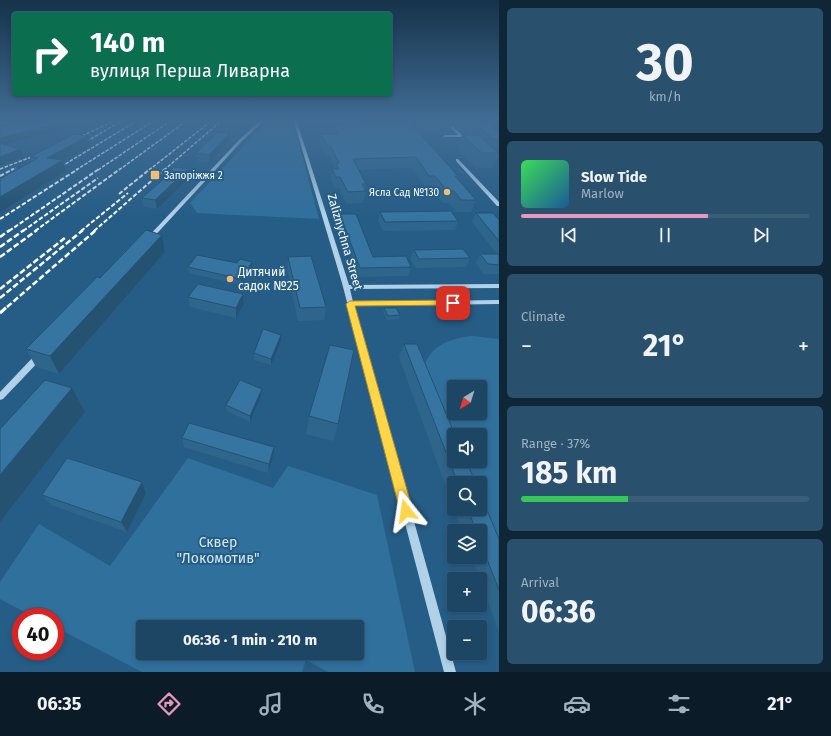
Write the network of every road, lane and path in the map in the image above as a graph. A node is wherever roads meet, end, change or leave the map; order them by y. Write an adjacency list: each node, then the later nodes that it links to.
1 (229, 153): 5 (street)
2 (306, 153): 7 (street, Zaliznychna Street)
3 (457, 160): 4 (street)
4 (499, 205)
5 (143, 245)
6 (499, 286): 7 (street)
7 (346, 287): 9 (street, Zaliznychna Street)
8 (499, 302): 9 (street)
9 (350, 304): 12 (street, Zaliznychna Street)
10 (45, 350): 11 (street)
11 (0, 397)
12 (450, 672)

